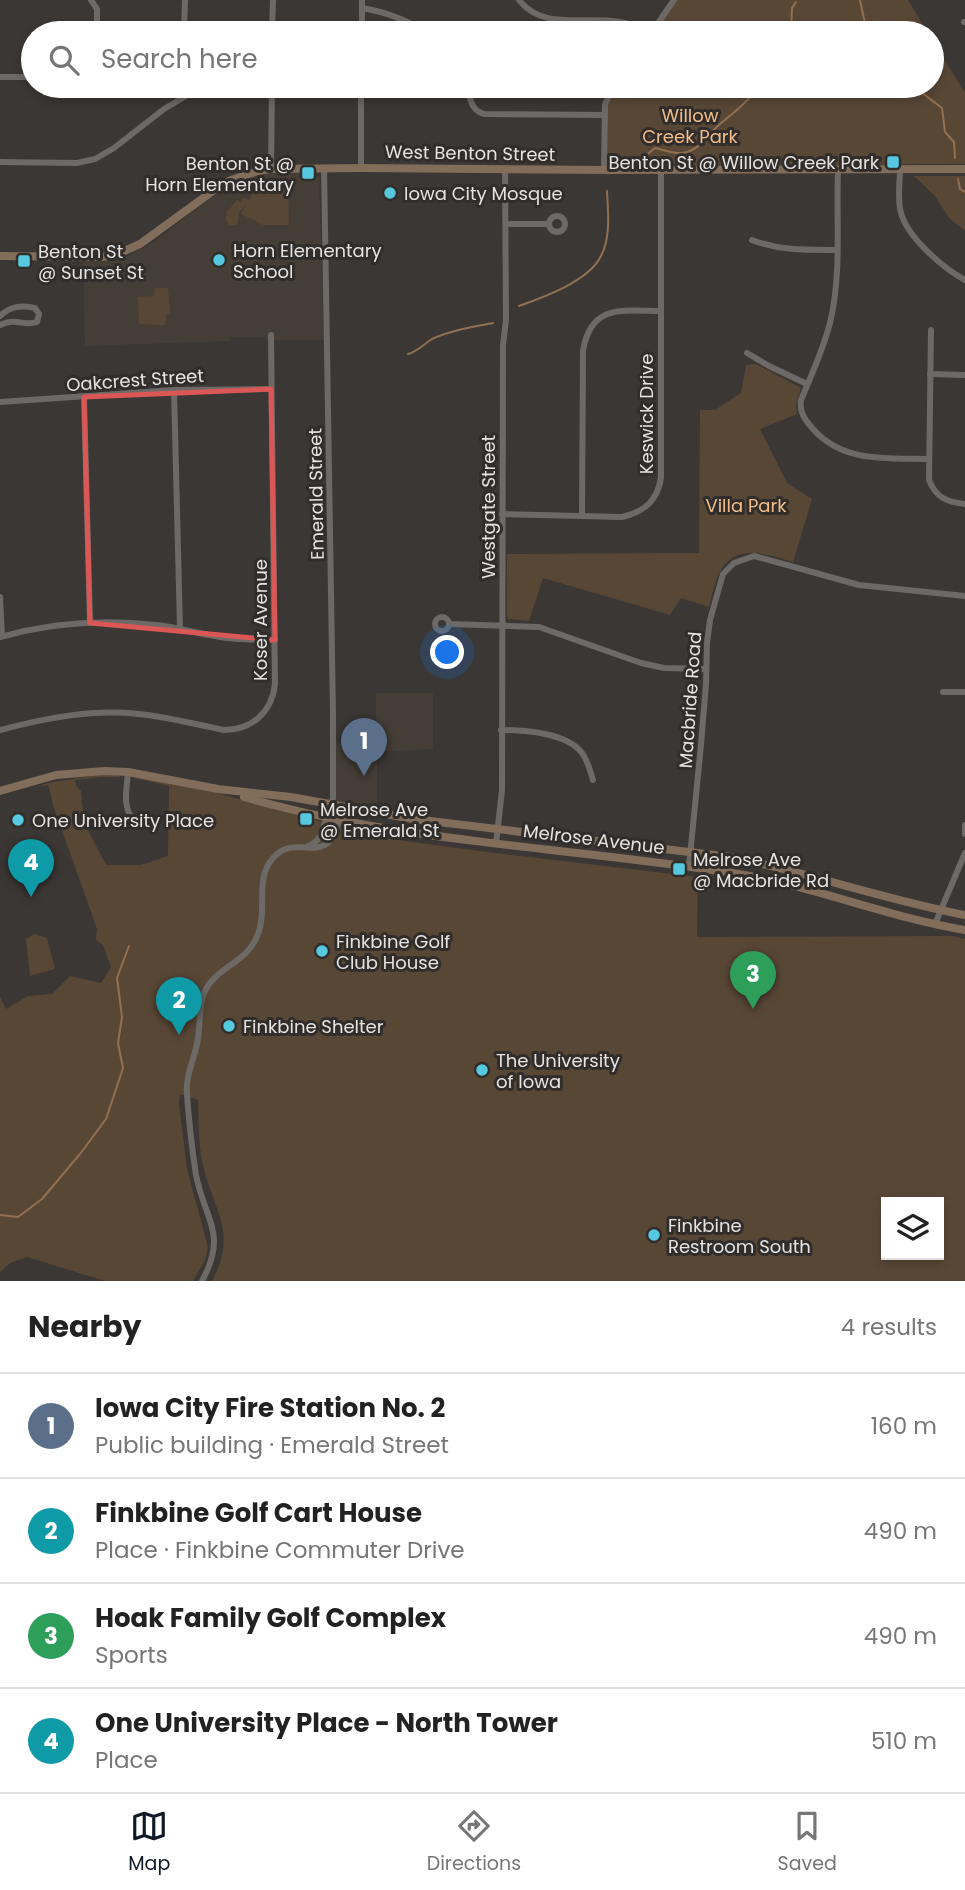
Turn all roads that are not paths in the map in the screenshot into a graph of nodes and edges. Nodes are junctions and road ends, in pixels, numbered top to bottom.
1 (91, 0) edge
2 (185, 0) edge
3 (273, 0) edge
4 (362, 0) edge
5 (519, 0) edge
6 (674, 0) edge
7 (362, 8) junction
8 (97, 21) edge
9 (184, 21) edge
10 (272, 21) edge
11 (362, 21) edge
12 (406, 21) edge
13 (621, 21) edge
14 (658, 21) edge
15 (0, 77) edge
16 (21, 77) edge
17 (180, 98) edge
18 (272, 98) edge
19 (361, 98) edge
20 (470, 98) edge
21 (607, 98) edge
22 (605, 116) junction
23 (0, 162) edge
24 (324, 168) junction
25 (360, 168) junction
26 (271, 169) junction
27 (505, 169) junction
28 (900, 169) junction
29 (965, 169) edge
30 (604, 170) junction
31 (661, 170) junction
32 (838, 170) junction
33 (506, 224) junction
34 (549, 224) dead end
35 (752, 240) dead end
36 (837, 250) junction
37 (0, 256) edge
38 (965, 280) edge
39 (661, 311) junction
40 (0, 316) edge
41 (0, 325) edge
42 (931, 330) dead end
43 (271, 335) dead end
44 (747, 353) dead end
45 (930, 374) junction
46 (965, 375) edge
47 (807, 384) junction
48 (271, 388) junction
49 (174, 390) junction
50 (84, 397) junction
51 (0, 402) edge
52 (928, 458) junction
53 (965, 504) edge
54 (502, 514) junction
55 (582, 516) junction
56 (965, 596) edge
57 (0, 597) edge
58 (90, 623) junction
59 (450, 624) dead end
60 (502, 624) junction
61 (180, 629) junction
62 (1, 636) edge
63 (275, 640) junction
64 (706, 669) junction
65 (943, 692) dead end
66 (965, 692) edge
67 (0, 730) edge
68 (501, 730) junction
69 (128, 772) junction
70 (593, 780) dead end
71 (218, 789) junction
72 (0, 791) edge
73 (332, 805) junction
74 (130, 815) dead end
75 (332, 819) junction
76 (965, 825) edge
77 (497, 829) junction
78 (965, 834) edge
79 (496, 844) junction
80 (306, 846) junction
81 (691, 852) junction
82 (965, 853) edge
83 (689, 866) junction
84 (940, 910) junction
85 (965, 915) edge
86 (935, 924) junction
87 (965, 930) edge
88 (202, 1281) edge

1 - 8 street
2 - 9 street
3 - 10 street
4 - 7 street
5 - 13 street
6 - 14 street
7 - 11 street
7 - 12 street
15 - 16 street
17 - 23 street
18 - 26 street
19 - 25 street
20 - 22 street
21 - 22 street
22 - 30 street
24 - 25 main road, West Benton Street
24 - 26 main road, West Benton Street
24 - 73 street, Emerald Street
25 - 27 main road, West Benton Street
26 - 37 main road, West Benton Street
27 - 30 main road, West Benton Street
27 - 33 street, Westgate Street
28 - 29 main road, West Benton Street
28 - 32 main road, West Benton Street
28 - 38 street
30 - 31 main road, West Benton Street
31 - 32 main road, West Benton Street
31 - 39 street, Keswick Drive
32 - 36 street
33 - 34 street
33 - 54 street, Westgate Street
35 - 36 street
36 - 47 street
39 - 55 street
39 - 55 street, Keswick Drive
40 - 41 street
42 - 45 street
43 - 48 street, Koser Avenue
44 - 47 street
45 - 46 street
45 - 52 street
47 - 52 street
48 - 49 street, Oakcrest Street
48 - 63 street, Koser Avenue
49 - 50 street, Oakcrest Street
49 - 61 street
50 - 51 street, Oakcrest Street
50 - 58 street
52 - 53 street
54 - 55 street, Keswick Drive
54 - 60 street, Westgate Street
56 - 64 street, Macbride Road
57 - 62 street
58 - 61 street
58 - 62 street
59 - 60 street
60 - 64 street
60 - 68 street, Westgate Street
61 - 63 street
63 - 67 street, Koser Avenue
64 - 81 street, Macbride Road
65 - 66 street
68 - 70 street
68 - 77 street, Westgate Street
69 - 71 main road, Melrose Avenue
69 - 72 main road, Melrose Avenue
69 - 74 street
71 - 73 main road, Melrose Avenue
71 - 75 main road, Melrose Avenue
73 - 75 street, Emerald Street
73 - 77 main road, Melrose Avenue
75 - 79 main road, Melrose Avenue
75 - 80 street
75 - 80 street
76 - 78 street
77 - 79 street, Westgate Street
77 - 81 main road, Melrose Avenue
79 - 83 main road, Melrose Avenue
80 - 88 street
81 - 83 street, Macbride Road
81 - 84 main road, Melrose Avenue
82 - 84 street
83 - 86 main road, Melrose Avenue
84 - 85 main road, Melrose Avenue
84 - 86 street
86 - 87 main road, Melrose Avenue

